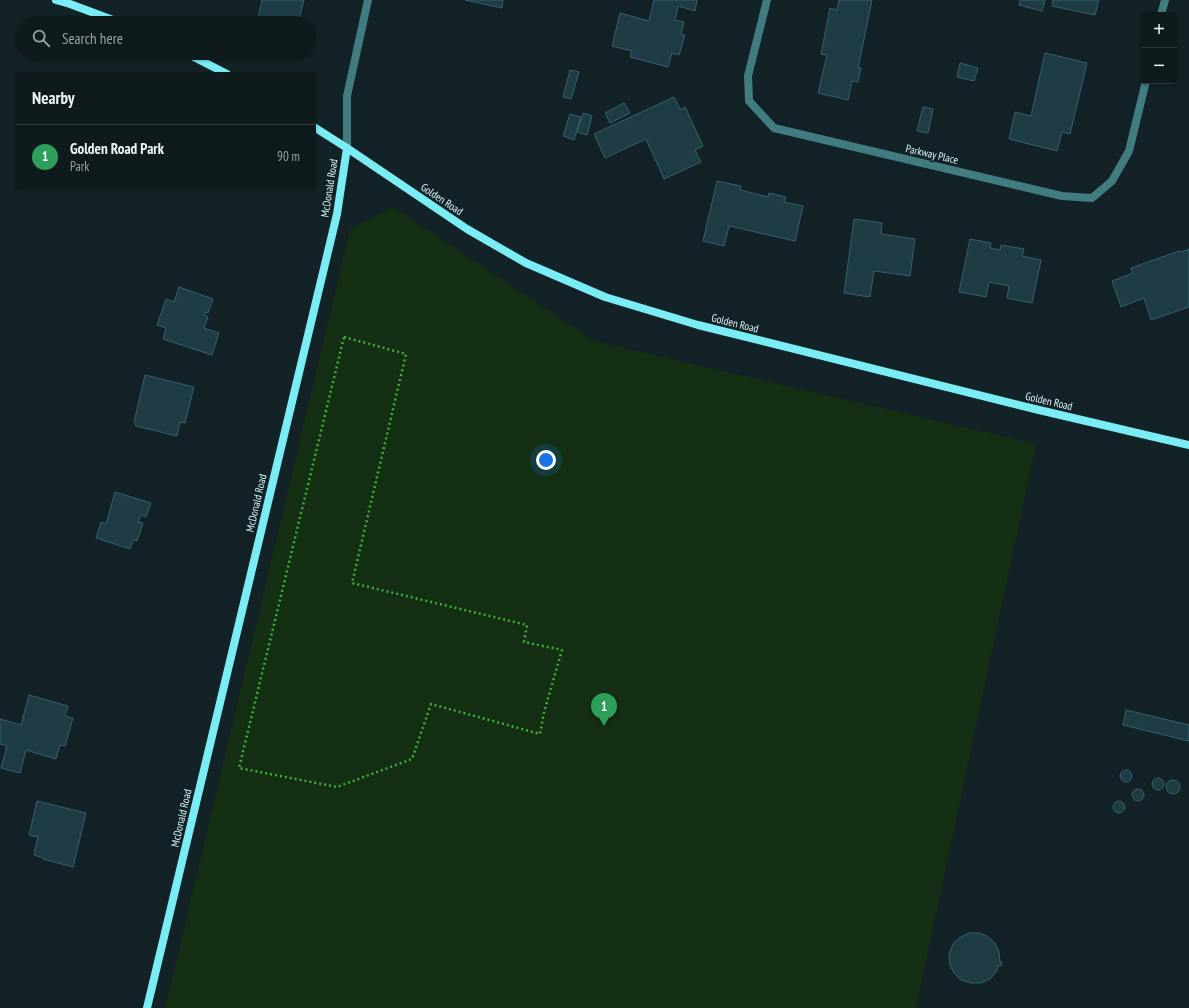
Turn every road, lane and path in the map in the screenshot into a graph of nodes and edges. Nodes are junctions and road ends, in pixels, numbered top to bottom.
1 (56, 0) edge
2 (368, 0) edge
3 (767, 0) edge
4 (1165, 0) edge
5 (70, 2) edge
6 (1163, 12) edge
7 (104, 16) edge
8 (200, 60) edge
9 (223, 72) edge
10 (1145, 84) edge
11 (316, 129) edge
12 (347, 148) junction
13 (1189, 445) edge
14 (544, 712) joint
15 (147, 1008) edge

1 - 5 street
2 - 12 street, McDonald Road
3 - 10 street, Parkway Place
4 - 6 street
5 - 7 street
8 - 9 street
11 - 12 street, Golden Road
12 - 13 street, Golden Road
12 - 15 street, McDonald Road
14 - 14 path

